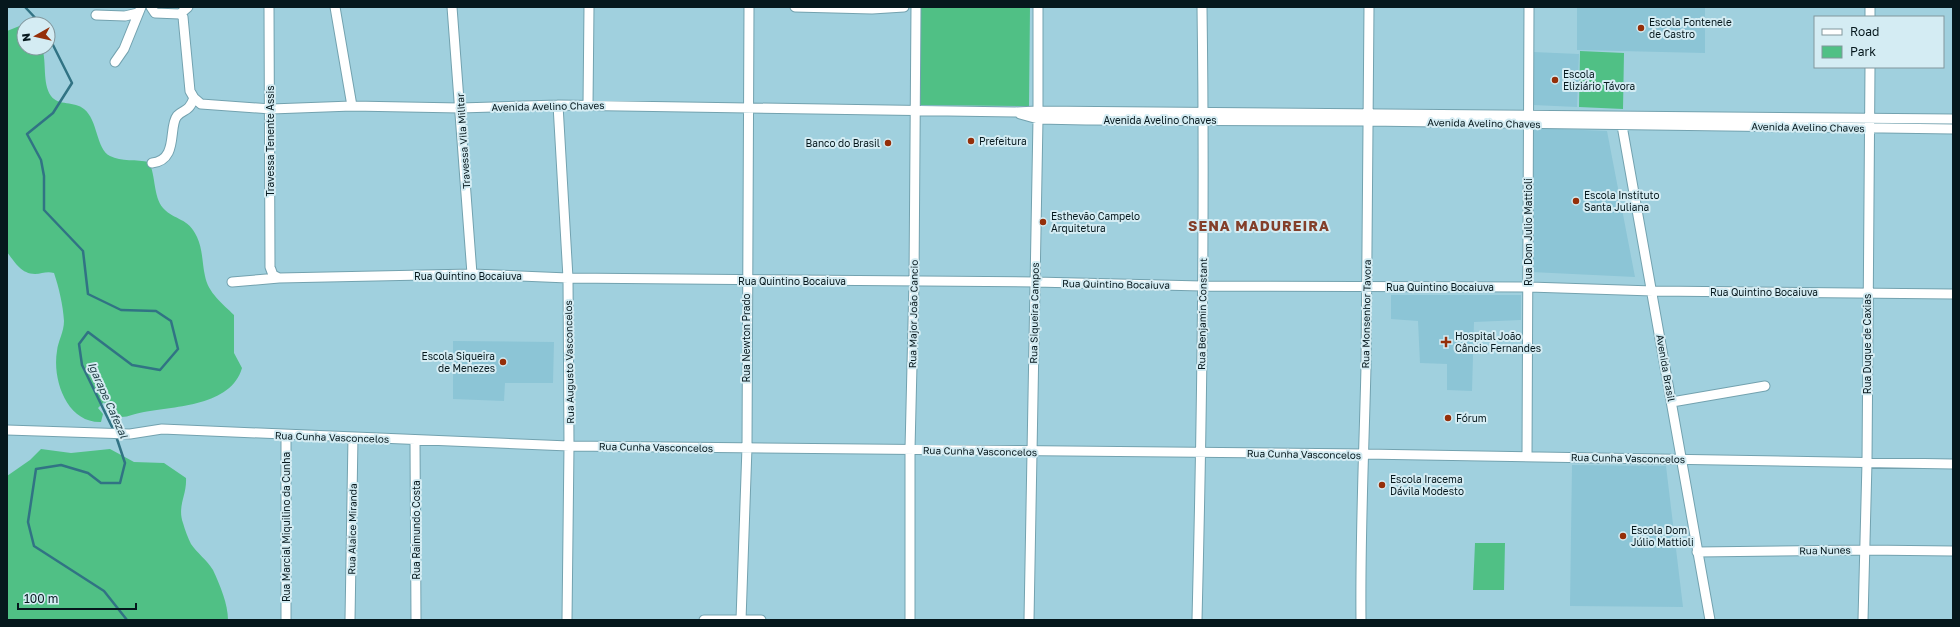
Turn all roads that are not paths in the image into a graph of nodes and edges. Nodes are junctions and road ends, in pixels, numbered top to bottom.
1 (188, 7) edge
2 (269, 7) edge
3 (335, 7) edge
4 (452, 7) edge
5 (589, 7) edge
6 (750, 7) edge
7 (795, 7) edge
8 (904, 7) edge
9 (916, 7) edge
10 (1038, 7) edge
11 (1202, 7) edge
12 (1369, 7) edge
13 (1529, 7) edge
14 (140, 10) edge
15 (153, 10) edge
16 (180, 14) junction
17 (96, 15) dead end
18 (115, 62) dead end
19 (1870, 68) edge
20 (194, 98) junction
21 (558, 104) junction
22 (588, 105) junction
23 (352, 106) junction
24 (460, 108) junction
25 (748, 108) junction
26 (271, 109) junction
27 (915, 111) junction
28 (1528, 114) junction
29 (1038, 115) junction
30 (1204, 116) junction
31 (1368, 117) junction
32 (1953, 119) edge
33 (1621, 121) junction
34 (1870, 123) junction
35 (1528, 124) junction
36 (1953, 129) edge
37 (152, 163) dead end
38 (472, 274) junction
39 (276, 277) junction
40 (568, 278) junction
41 (746, 281) junction
42 (914, 281) junction
43 (232, 282) dead end
44 (1035, 282) junction
45 (1202, 286) junction
46 (1367, 287) junction
47 (1529, 287) junction
48 (1653, 291) junction
49 (1867, 293) junction
50 (1953, 294) edge
51 (1765, 386) dead end
52 (1672, 402) junction
53 (7, 430) edge
54 (286, 435) junction
55 (353, 437) junction
56 (415, 440) junction
57 (569, 446) junction
58 (747, 447) junction
59 (910, 449) junction
60 (1031, 452) junction
61 (1201, 452) junction
62 (1364, 454) junction
63 (1527, 457) junction
64 (1681, 459) junction
65 (1867, 462) junction
66 (1953, 464) edge
67 (1865, 550) junction
68 (1953, 551) edge
69 (1697, 552) junction
70 (286, 620) edge
71 (350, 620) edge
72 (416, 620) edge
73 (567, 620) edge
74 (704, 620) edge
75 (741, 620) edge
76 (761, 620) edge
77 (910, 620) edge
78 (1029, 620) edge
79 (1196, 620) edge
80 (1361, 620) edge
81 (1710, 620) edge
82 (1863, 620) edge

1 - 16 street
2 - 26 street, Travessa Tenente Assis
3 - 23 street
4 - 24 street, Travessa Vila Militar
5 - 22 street
6 - 25 street, Rua Newton Prado
7 - 8 street
9 - 27 street, Rua Major João Cancio
10 - 29 street, Rua Siqueira Campos
11 - 30 street, Rua Benjamin Constant
12 - 31 street, Rua Monsenhor Tavora
13 - 28 street, Rua Dom Julio Mattioli
14 - 17 street
14 - 18 street
15 - 16 street
16 - 20 street
19 - 34 street, Rua Duque de Caxias
20 - 26 street, Avenida Avelino Chaves
20 - 37 street
21 - 22 street, Avenida Avelino Chaves
21 - 24 street, Avenida Avelino Chaves
21 - 40 street, Rua Augusto Vasconcelos
22 - 25 street, Avenida Avelino Chaves
23 - 24 street, Avenida Avelino Chaves
23 - 26 street, Avenida Avelino Chaves
24 - 38 street, Travessa Vila Militar
25 - 27 street, Avenida Avelino Chaves
25 - 41 street, Rua Newton Prado
26 - 39 street, Travessa Tenente Assis
27 - 29 street, Avenida Avelino Chaves
27 - 42 street, Rua Major João Cancio
28 - 31 street, Avenida Avelino Chaves
28 - 33 street, Avenida Avelino Chaves
28 - 35 street, Rua Dom Julio Mattioli
29 - 30 street, Avenida Avelino Chaves
29 - 44 street, Rua Siqueira Campos
30 - 31 street, Avenida Avelino Chaves
30 - 45 street, Rua Benjamin Constant
31 - 35 street, Avenida Avelino Chaves
31 - 46 street, Rua Monsenhor Tavora
32 - 34 street, Avenida Avelino Chaves
33 - 34 street, Avenida Avelino Chaves
33 - 35 street, Avenida Avelino Chaves
33 - 48 street, Avenida Brasil
34 - 36 street, Avenida Avelino Chaves
34 - 49 street, Rua Duque de Caxias
35 - 47 street, Rua Dom Julio Mattioli
38 - 39 street, Rua Quintino Bocaiuva
38 - 40 street, Rua Quintino Bocaiuva
39 - 43 street, Rua Quintino Bocaiuva
40 - 41 street, Rua Quintino Bocaiuva
40 - 57 street, Rua Augusto Vasconcelos
41 - 42 street, Rua Quintino Bocaiuva
41 - 58 street, Rua Newton Prado
42 - 44 street, Rua Quintino Bocaiuva
42 - 59 street, Rua Major João Cancio
44 - 45 street, Rua Quintino Bocaiuva
44 - 60 street, Rua Siqueira Campos
45 - 46 street, Rua Quintino Bocaiuva
45 - 61 street, Rua Benjamin Constant
46 - 47 street, Rua Quintino Bocaiuva
46 - 62 street, Rua Monsenhor Tavora
47 - 48 street, Rua Quintino Bocaiuva
47 - 63 street, Rua Dom Julio Mattioli
48 - 49 street, Rua Quintino Bocaiuva
48 - 52 street, Avenida Brasil
49 - 50 street, Rua Quintino Bocaiuva
49 - 65 street, Rua Duque de Caxias
51 - 52 street
52 - 64 street, Avenida Brasil
53 - 54 street, Rua Cunha Vasconcelos
54 - 55 street, Rua Cunha Vasconcelos
54 - 70 street, Rua Marcial Miquilino da Cunha
55 - 56 street, Rua Cunha Vasconcelos
55 - 71 street, Rua Alaice Miranda
56 - 57 street, Rua Cunha Vasconcelos
56 - 72 street, Rua Raimundo Costa
57 - 58 street, Rua Cunha Vasconcelos
57 - 73 street, Rua Augusto Vasconcelos
58 - 59 street, Rua Cunha Vasconcelos
58 - 75 street, Rua Newton Prado
59 - 60 street, Rua Cunha Vasconcelos
59 - 77 street, Rua Major João Cancio
60 - 61 street, Rua Cunha Vasconcelos
60 - 78 street, Rua Siqueira Campos
61 - 62 street, Rua Cunha Vasconcelos
61 - 79 street, Rua Benjamin Constant
62 - 63 street, Rua Cunha Vasconcelos
62 - 80 street, Rua Monsenhor Tavora
63 - 64 street, Rua Cunha Vasconcelos
64 - 65 street, Rua Cunha Vasconcelos
64 - 69 street, Avenida Brasil
65 - 66 street, Rua Cunha Vasconcelos
65 - 67 street, Rua Duque de Caxias
67 - 68 street, Rua Nunes
67 - 69 street, Rua Nunes
67 - 82 street, Rua Duque de Caxias
69 - 81 street, Avenida Brasil
74 - 75 street
75 - 76 street

